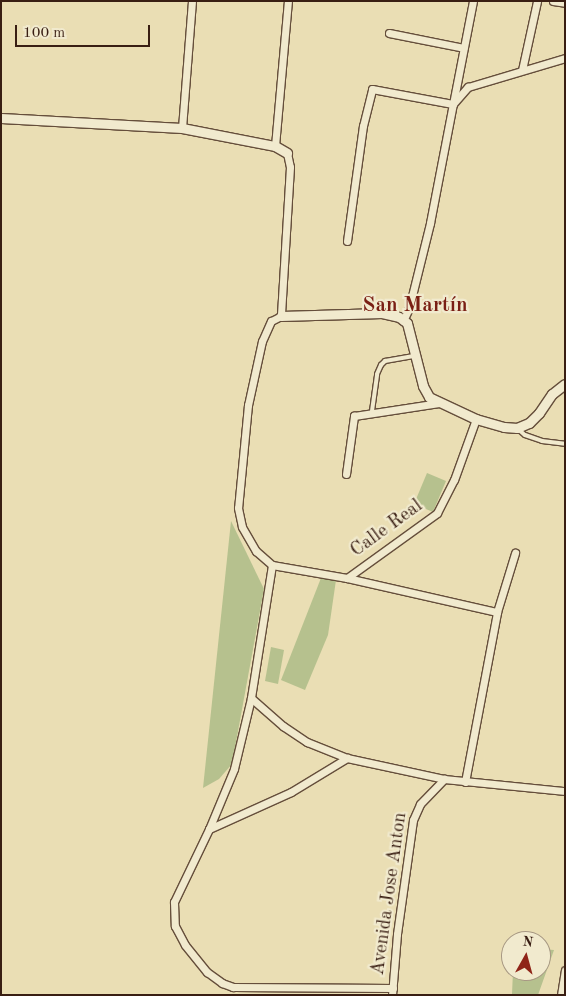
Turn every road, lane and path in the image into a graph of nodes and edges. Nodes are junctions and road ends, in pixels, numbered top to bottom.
1 (192, 1) edge
2 (288, 1) edge
3 (473, 1) edge
4 (537, 1) edge
5 (553, 1) edge
6 (565, 3) edge
7 (389, 33) dead end
8 (464, 48) junction
9 (565, 58) edge
10 (522, 70) junction
11 (453, 104) junction
12 (1, 118) edge
13 (182, 128) junction
14 (275, 146) junction
15 (287, 153) joint
16 (346, 241) dead end
17 (281, 316) junction
18 (404, 320) junction
19 (416, 356) junction
20 (565, 384) edge
21 (439, 403) junction
22 (372, 411) junction
23 (476, 419) junction
24 (517, 428) junction
25 (565, 444) edge
26 (346, 474) dead end
27 (515, 553) dead end
28 (272, 565) junction
29 (347, 578) junction
30 (497, 612) junction
31 (251, 698) junction
32 (347, 758) junction
33 (444, 779) junction
34 (465, 782) junction
35 (565, 791) edge
36 (209, 829) junction
37 (565, 970) edge
38 (392, 991) edge
39 (265, 992) edge
40 (560, 995) edge

1 - 13 street
2 - 14 street
3 - 8 street
4 - 10 street
5 - 6 street
7 - 8 street
8 - 11 street
9 - 10 street
10 - 11 street
11 - 16 street
11 - 18 street
12 - 13 street
13 - 14 street
14 - 15 street
15 - 17 street
17 - 18 street
17 - 28 street
18 - 19 street
19 - 21 street
19 - 22 lane
20 - 24 street
21 - 22 street
21 - 23 street
22 - 26 street
23 - 24 street
23 - 29 street, Calle Real
24 - 25 lane
27 - 30 street
28 - 29 street
28 - 31 street
29 - 30 street
30 - 34 street
31 - 32 street
31 - 36 street
32 - 33 street
32 - 36 street
33 - 34 street
33 - 38 street, Avenida Jose Anton
34 - 35 street
36 - 39 street
37 - 40 street
38 - 39 street

